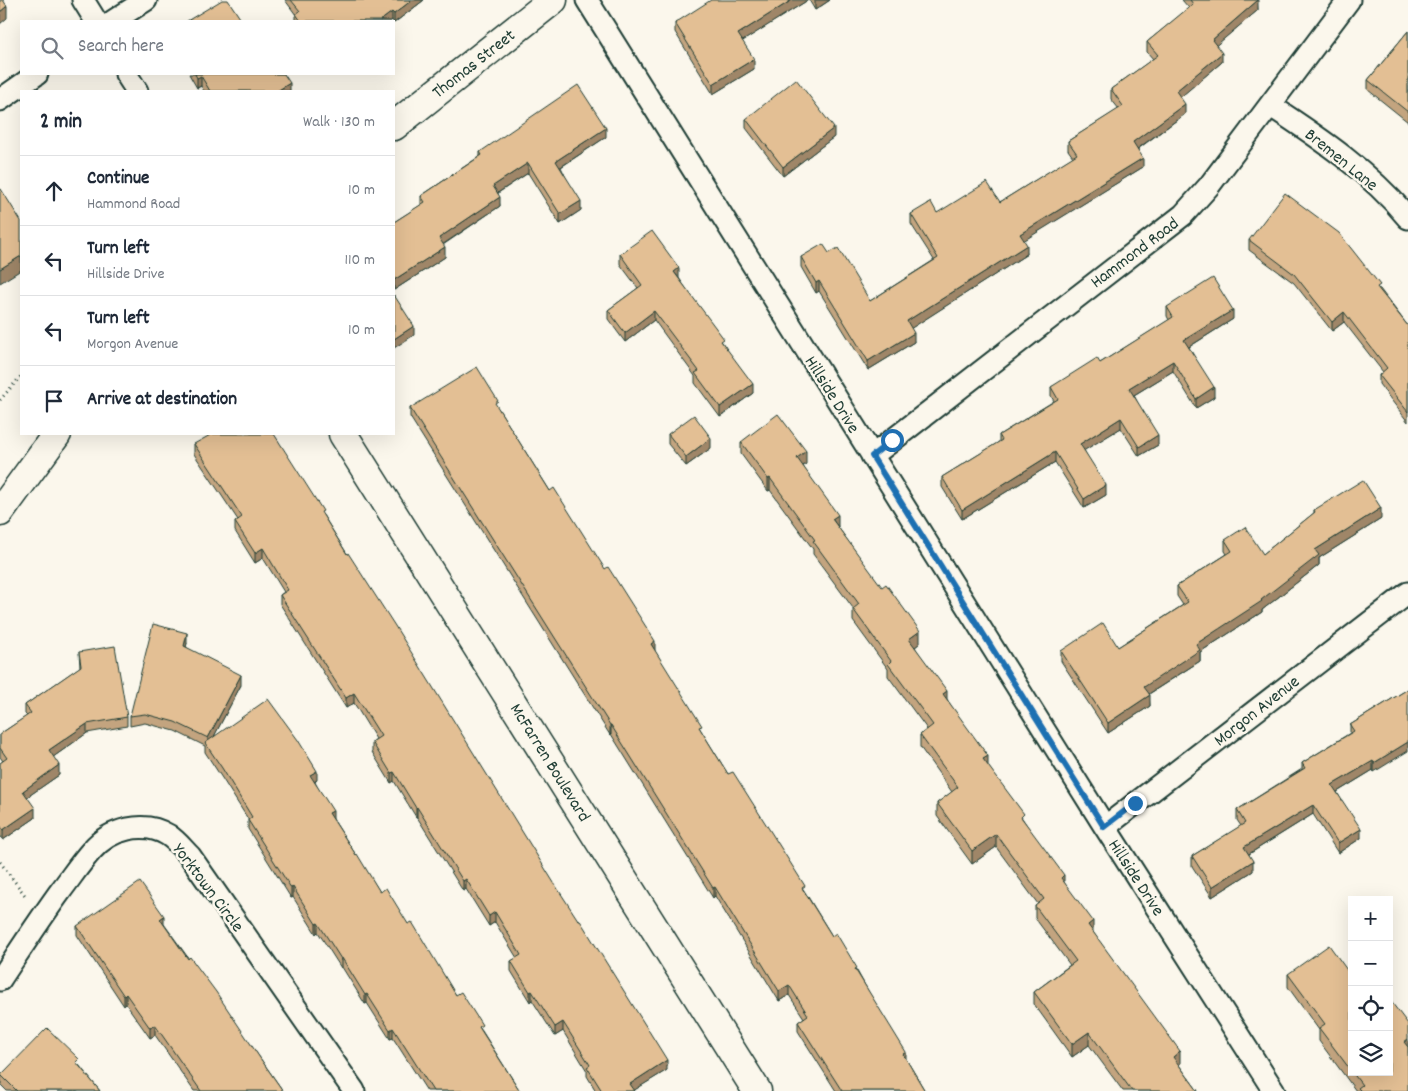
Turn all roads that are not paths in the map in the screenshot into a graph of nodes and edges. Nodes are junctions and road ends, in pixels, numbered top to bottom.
1 (83, 0) edge
2 (146, 0) edge
3 (553, 0) edge
4 (587, 0) edge
5 (1349, 0) edge
6 (95, 20) edge
7 (115, 20) edge
8 (36, 75) edge
9 (127, 75) edge
10 (135, 90) edge
11 (0, 100) edge
12 (1271, 106) junction
13 (395, 125) edge
14 (1408, 218) edge
15 (56, 435) edge
16 (344, 435) edge
17 (872, 456) junction
18 (0, 512) edge
19 (1408, 593) edge
20 (1104, 827) junction
21 (0, 980) edge
22 (354, 1091) edge
23 (757, 1091) edge
24 (1274, 1091) edge

1 - 6 street
2 - 7 street
3 - 13 street, Thomas Street
4 - 17 street, Hillside Drive
5 - 12 street, Hammond Road
8 - 11 street
9 - 10 street
12 - 14 street, Bremen Lane
12 - 17 street, Hammond Road
15 - 18 street
16 - 23 street, McFarren Boulevard
17 - 20 street, Hillside Drive
19 - 20 street, Morgon Avenue
20 - 24 street, Hillside Drive
21 - 22 street, Yorktown Circle

